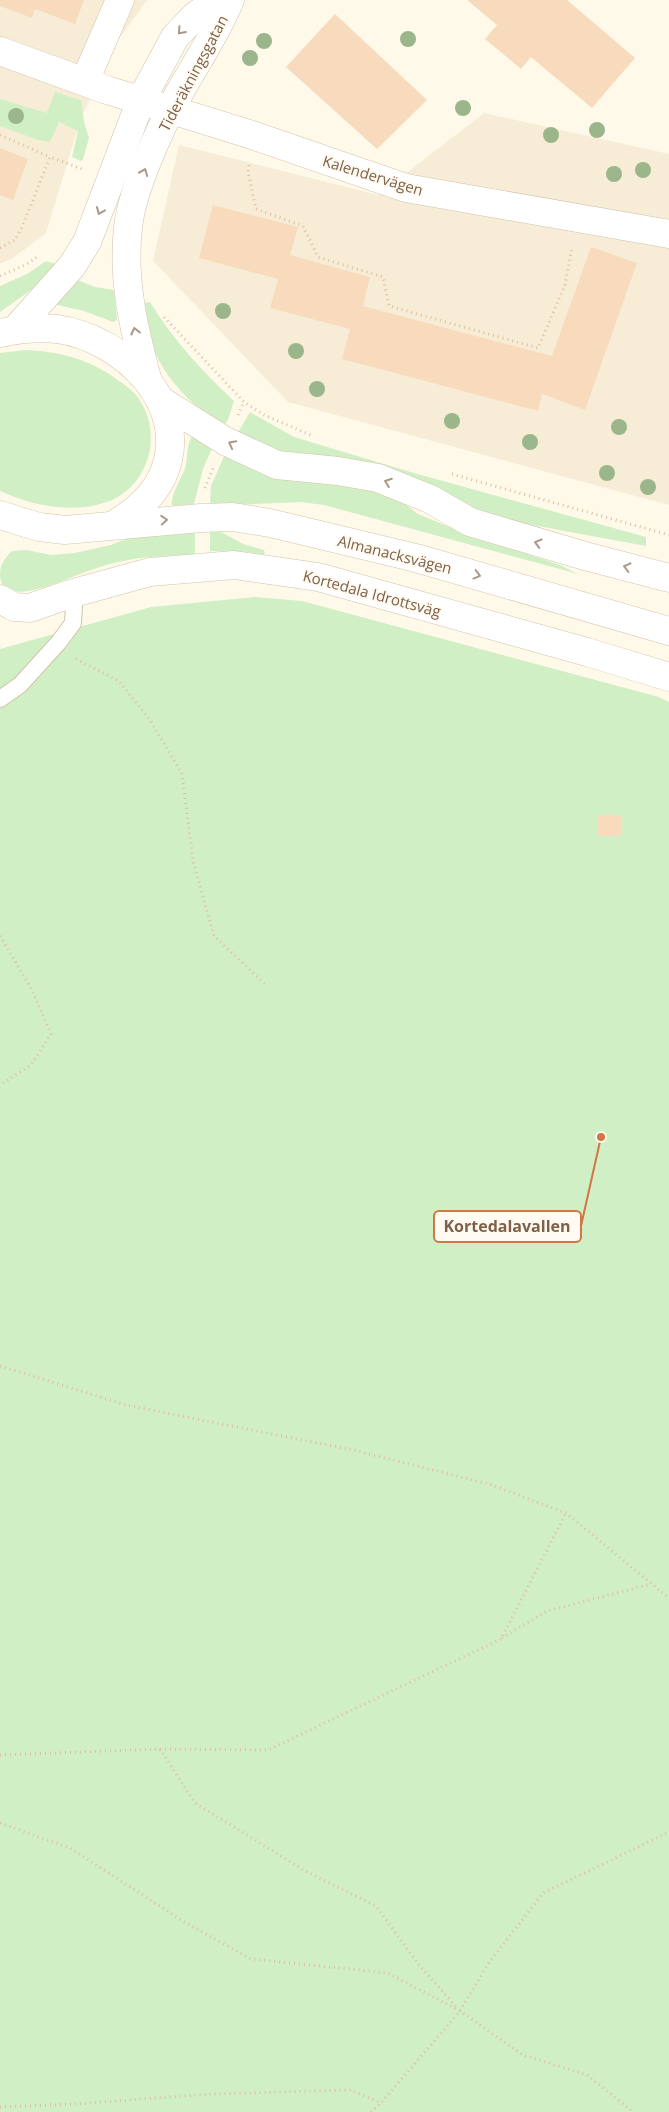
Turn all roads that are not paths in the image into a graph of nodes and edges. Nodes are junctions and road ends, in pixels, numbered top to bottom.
1 (120, 0) edge
2 (218, 0) edge
3 (230, 0) edge
4 (0, 51) edge
5 (85, 81) junction
6 (141, 100) junction
7 (170, 110) junction
8 (669, 234) edge
9 (7, 332) edge
10 (154, 389) junction
11 (0, 516) edge
12 (116, 524) junction
13 (669, 578) edge
14 (70, 594) junction
15 (0, 599) edge
16 (669, 631) edge
17 (669, 677) edge
18 (0, 699) edge

1 - 5 street
2 -> 6 street, Tideräkningsgatan
3 - 7 street, Tideräkningsgatan
4 - 5 street, Kalendervägen
5 - 6 street, Kalendervägen
6 - 7 street, Kalendervägen
6 -> 9 street, Tideräkningsgatan
7 - 8 street, Kalendervägen
10 -> 7 street, Tideräkningsgatan
9 - 10 street
10 - 12 street
13 -> 10 street
11 - 12 street, Almanacksvägen
12 -> 16 street, Almanacksvägen
14 - 15 street, Kortedala Idrottsväg
14 - 17 street, Kortedala Idrottsväg
14 - 18 lane

